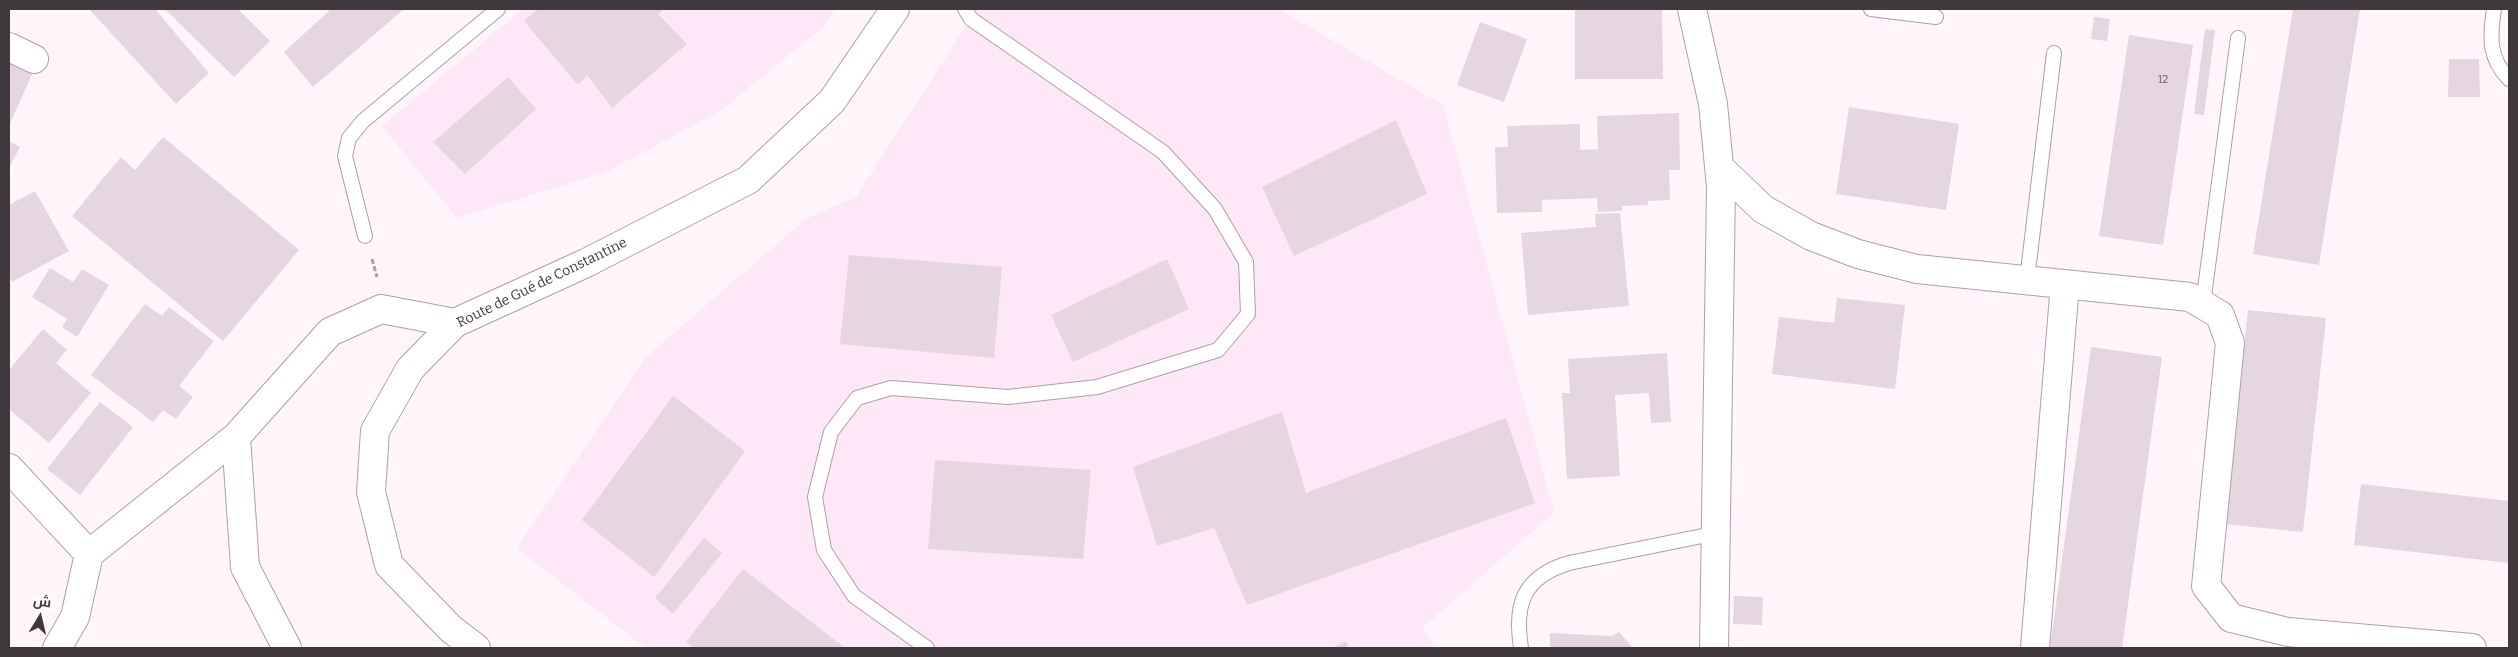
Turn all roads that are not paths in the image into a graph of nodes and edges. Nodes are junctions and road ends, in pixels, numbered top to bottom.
1 (498, 9) edge
2 (895, 9) edge
3 (964, 9) edge
4 (1692, 9) edge
5 (1871, 9) edge
6 (2494, 9) edge
7 (1936, 17) dead end
8 (2238, 38) dead end
9 (9, 47) edge
10 (2054, 53) dead end
11 (34, 59) dead end
12 (2509, 79) edge
13 (1718, 167) junction
14 (365, 236) road end
15 (2027, 280) junction
16 (2065, 284) junction
17 (2203, 304) junction
18 (455, 323) junction
19 (236, 437) junction
20 (9, 468) edge
21 (1717, 533) junction
22 (89, 554) junction
23 (57, 648) edge
24 (287, 648) edge
25 (476, 648) edge
26 (927, 648) edge
27 (1521, 648) edge
28 (1714, 648) edge
29 (2035, 648) edge
30 (2472, 648) edge

1 - 14 lane
2 - 18 street, Route de Gué de Constantine
3 - 26 lane
4 - 13 street
5 - 7 lane
6 - 12 lane
8 - 17 lane
9 - 11 street
10 - 15 lane
13 - 15 street
13 - 21 street
15 - 16 street
16 - 17 street
16 - 29 street
17 - 30 street
18 - 19 street
18 - 25 street, Route de Gué de Constantine
19 - 22 street
19 - 24 street
20 - 22 street
21 - 27 lane
21 - 28 street
22 - 23 street

